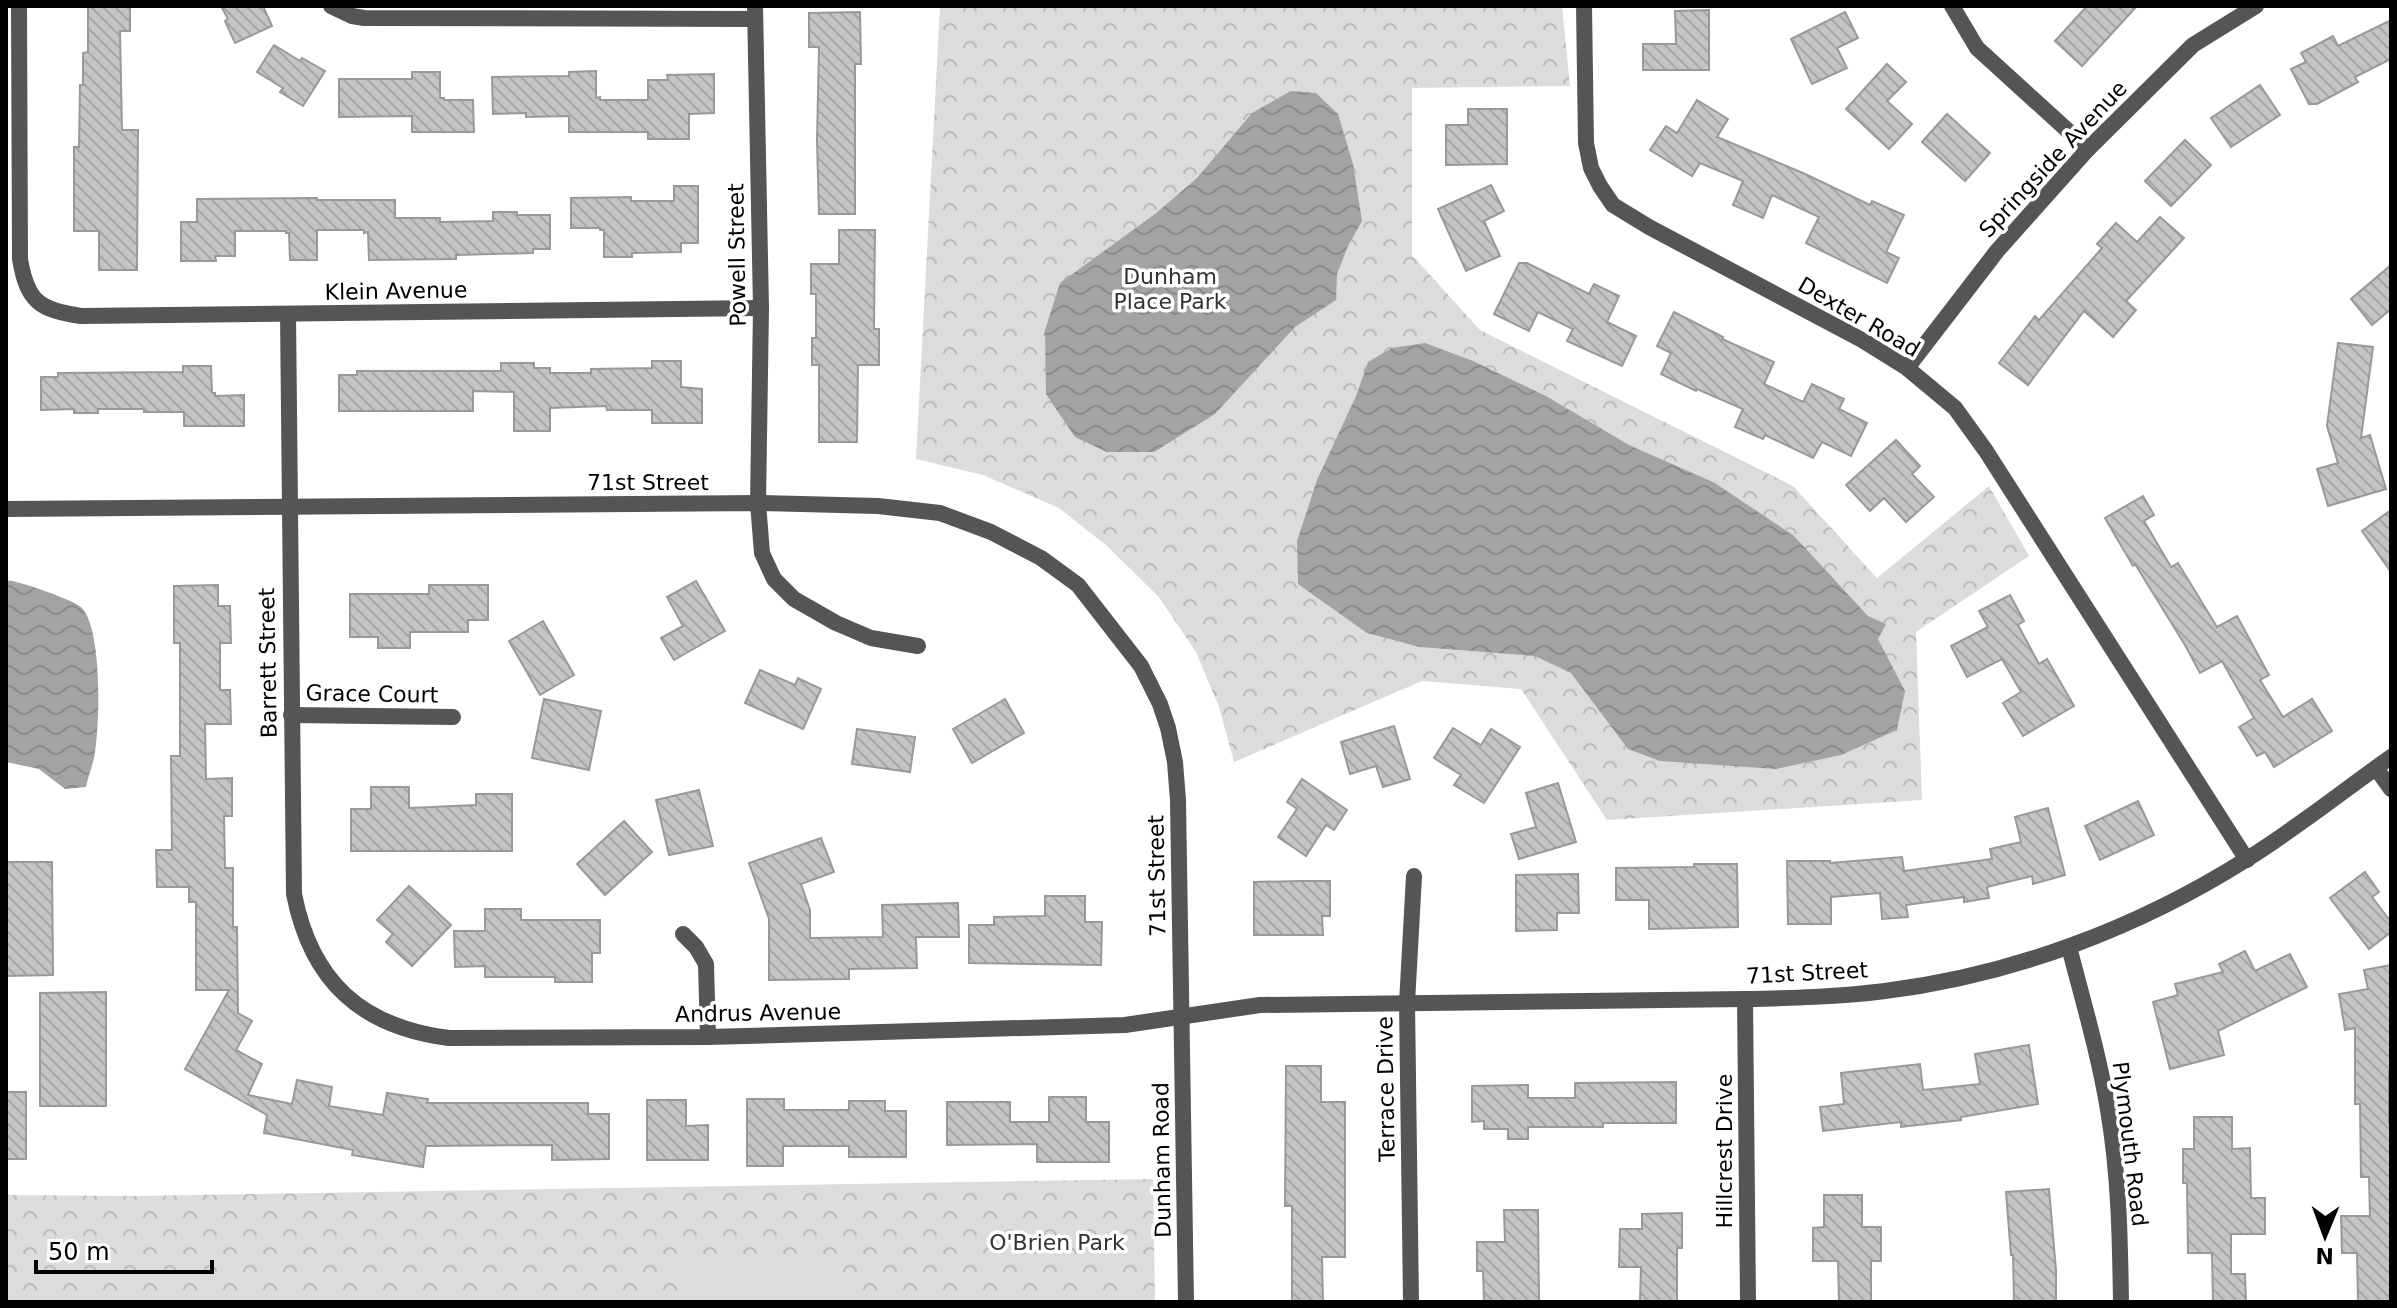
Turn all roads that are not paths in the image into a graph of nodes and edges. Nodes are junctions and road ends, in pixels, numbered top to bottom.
1 (19, 6) edge
2 (331, 6) edge
3 (1584, 6) edge
4 (1952, 6) edge
5 (2256, 6) edge
6 (755, 12) edge
7 (2088, 149) junction
8 (761, 308) junction
9 (288, 314) junction
10 (1907, 368) junction
11 (758, 503) junction
12 (289, 506) junction
13 (6, 509) edge
14 (918, 646) dead end
15 (291, 715) junction
16 (453, 717) dead end
17 (2391, 757) edge
18 (2376, 768) junction
19 (2391, 789) edge
20 (2247, 860) junction
21 (1414, 876) dead end
22 (683, 934) dead end
23 (2069, 947) junction
24 (346, 996) joint
25 (1745, 999) junction
26 (1407, 1003) junction
27 (1181, 1016) junction
28 (708, 1037) junction
29 (1186, 1302) edge
30 (1411, 1302) edge
31 (1748, 1302) edge
32 (2121, 1302) edge

1 - 9 street, Klein Avenue
2 - 6 street
3 - 10 street, Dexter Road
4 - 7 street
5 - 7 street, Springside Avenue
6 - 8 street, Powell Street
7 - 10 street, Springside Avenue
8 - 9 street, Klein Avenue
8 - 11 street, Powell Street
9 - 12 street, Barrett Street
10 - 20 street, Dexter Road
11 - 12 street, 71st Street
11 - 14 street, Powell Street
11 - 27 street, 71st Street
12 - 13 street, 71st Street
12 - 15 street, Barrett Street
15 - 16 street, Grace Court
15 - 24 street, Barrett Street
17 - 18 street, 71st Street
18 - 19 street
18 - 20 street, 71st Street
20 - 23 street, 71st Street
21 - 26 street, Terrace Drive
22 - 28 street
23 - 25 street, 71st Street
23 - 32 street, Plymouth Road
24 - 28 street, Andrus Avenue
25 - 26 street, 71st Street
25 - 31 street, Hillcrest Drive
26 - 27 street, 71st Street
26 - 30 street, Terrace Drive
27 - 28 street, Andrus Avenue
27 - 29 street, Dunham Road

